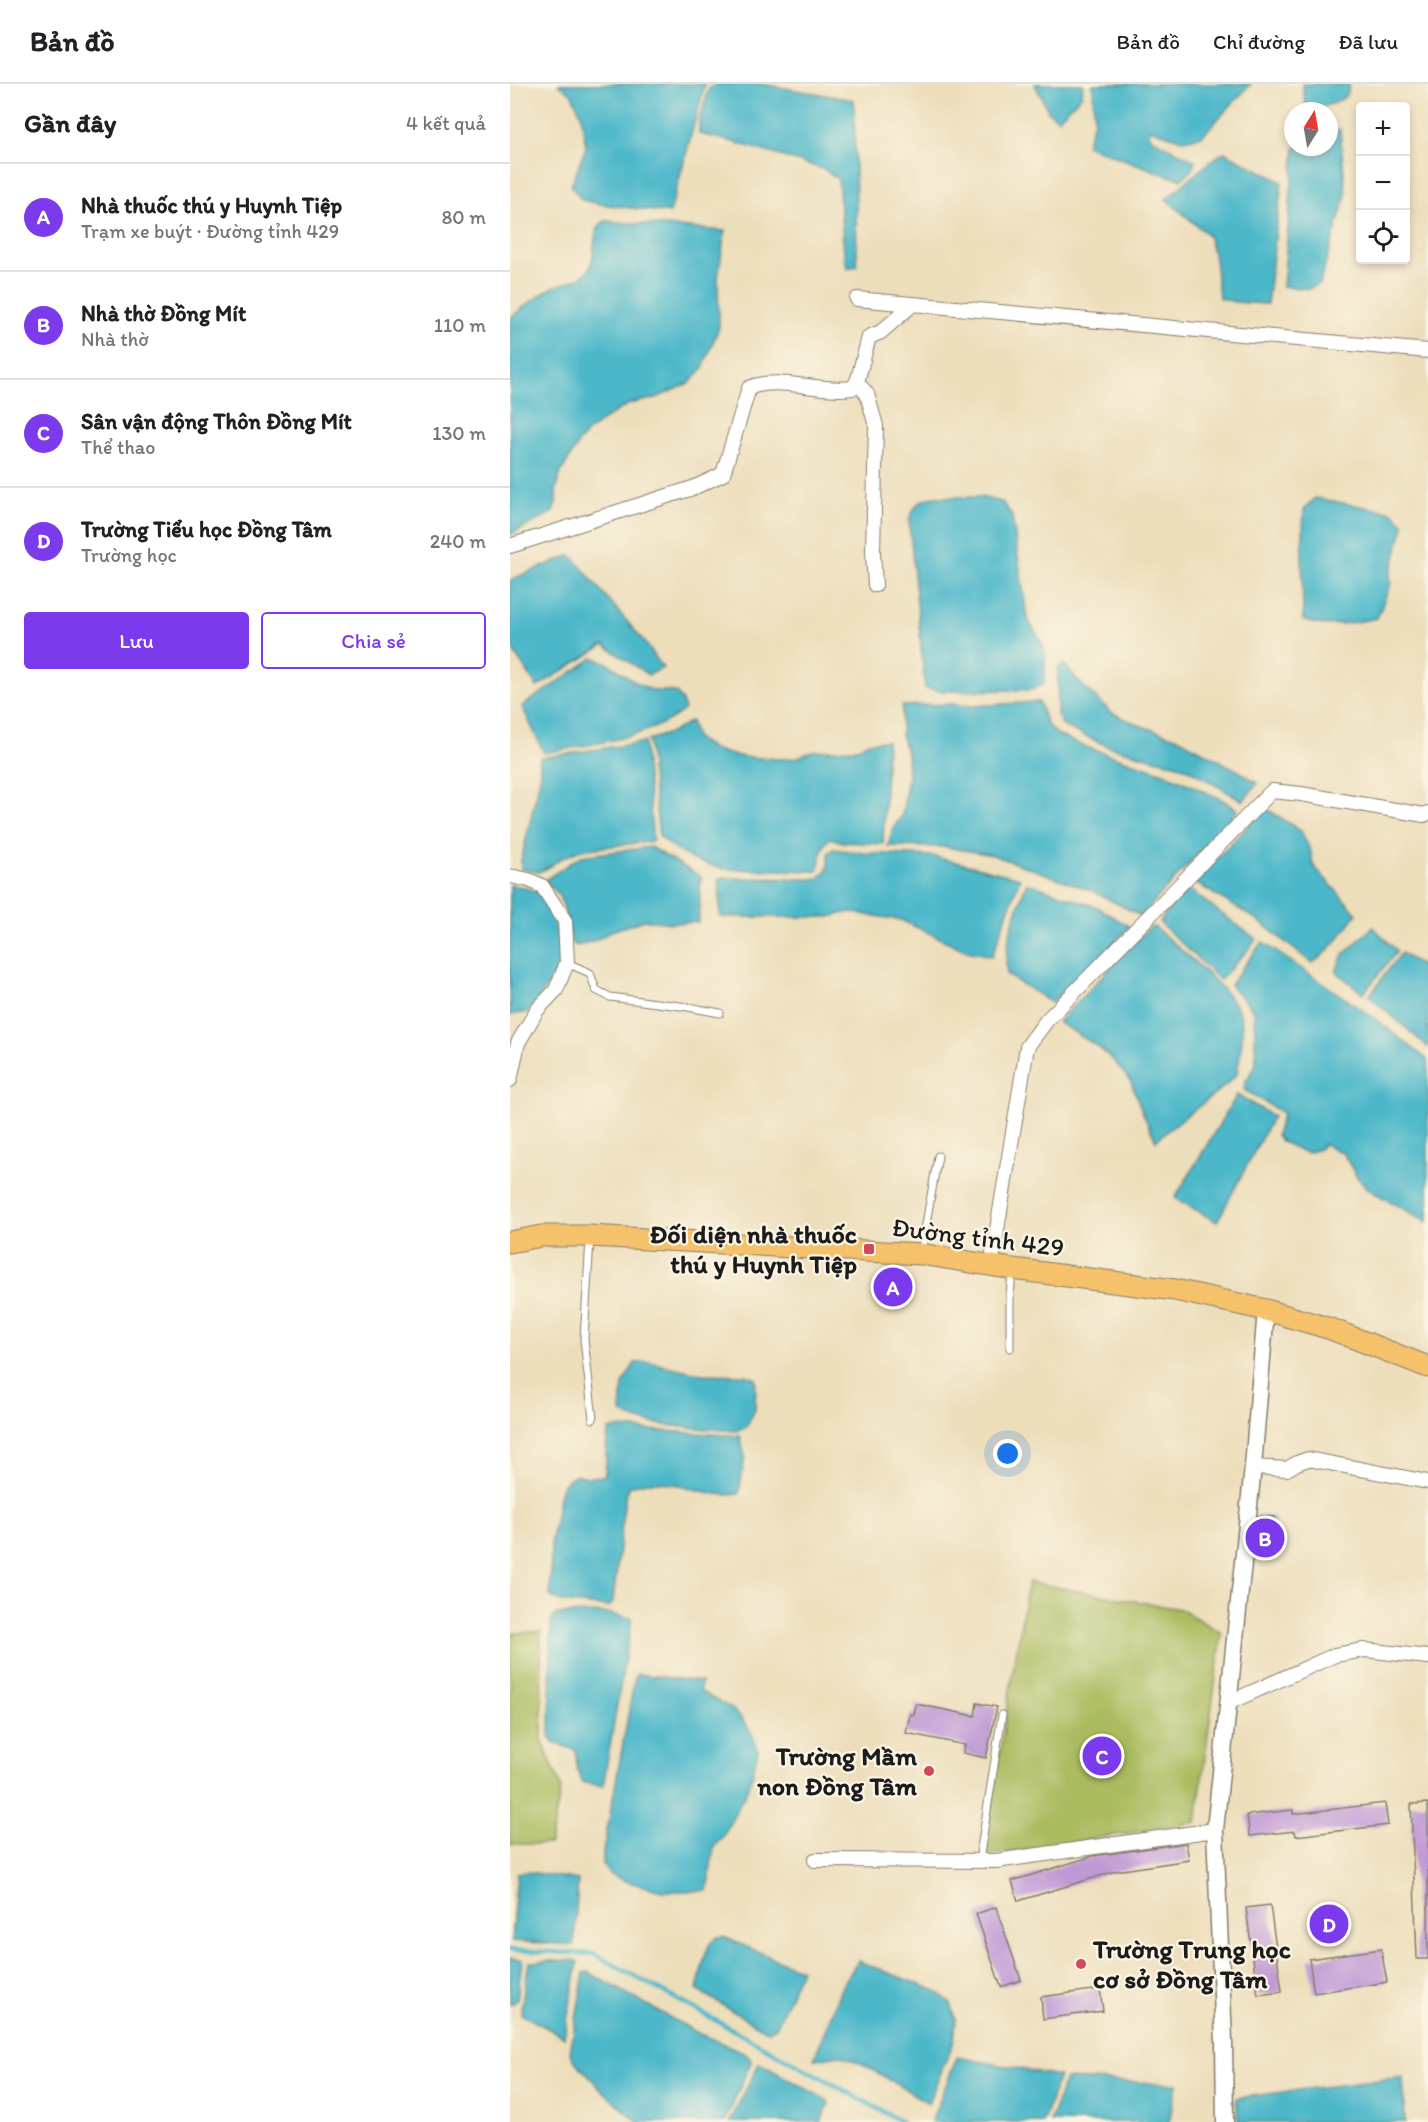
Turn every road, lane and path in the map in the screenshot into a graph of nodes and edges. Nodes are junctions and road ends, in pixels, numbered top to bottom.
1 (857, 299) dead end
2 (913, 304) junction
3 (1428, 351) edge
4 (856, 382) junction
5 (510, 546) edge
6 (875, 585) dead end
7 (1428, 813) edge
8 (510, 876) edge
9 (567, 963) junction
10 (720, 1013) dead end
11 (510, 1080) edge
12 (938, 1156) dead end
13 (590, 1236) junction
14 (510, 1242) edge
15 (921, 1254) junction
16 (991, 1266) junction
17 (1013, 1269) junction
18 (1266, 1310) junction
19 (1010, 1348) dead end
20 (1428, 1367) edge
21 (593, 1419) dead end
22 (1253, 1467) junction
23 (1428, 1482) edge
24 (1428, 1657) edge
25 (1228, 1703) junction
26 (1002, 1715) dead end
27 (1215, 1830) junction
28 (815, 1860) dead end
29 (978, 1861) junction
30 (1225, 2122) edge

1 - 2 street
2 - 3 street
2 - 4 street
4 - 5 street
4 - 6 street
7 - 16 street
8 - 9 street
9 - 10 lane
9 - 11 street
12 - 15 lane
13 - 14 main road, Đường tỉnh 429
13 - 15 main road, Đường tỉnh 429
13 - 21 lane
15 - 16 main road, Đường tỉnh 429
16 - 17 main road, Đường tỉnh 429
17 - 18 main road, Đường tỉnh 429
17 - 19 lane
18 - 20 main road, Đường tỉnh 429
18 - 22 street
22 - 23 street
22 - 25 street
24 - 25 street
25 - 27 street
26 - 29 lane
27 - 29 street
27 - 30 street
28 - 29 street

